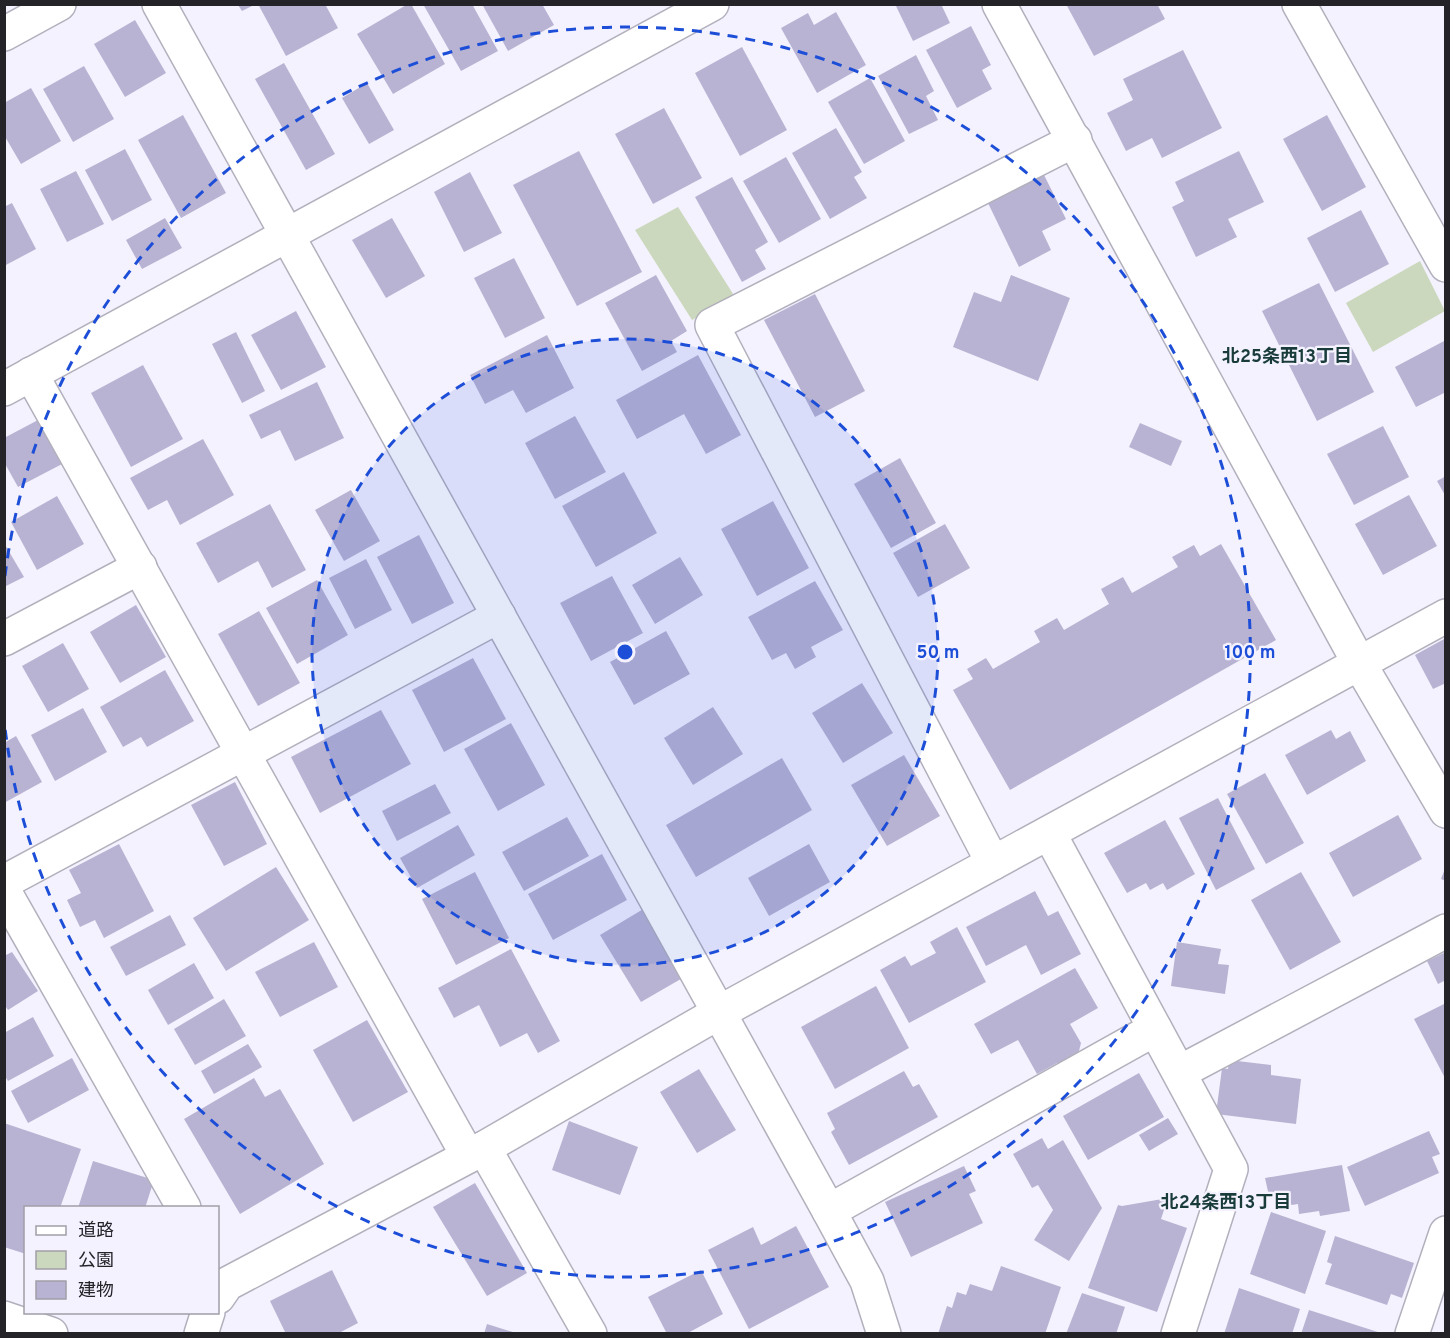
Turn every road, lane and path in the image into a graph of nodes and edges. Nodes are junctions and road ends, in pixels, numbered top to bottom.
1 (59, 4) edge
2 (159, 4) edge
3 (712, 4) edge
4 (999, 4) edge
5 (1299, 4) edge
6 (4, 34) edge
7 (1075, 140) junction
8 (287, 235) junction
9 (1446, 266) edge
10 (18, 382) edge
11 (140, 567) junction
12 (499, 616) junction
13 (1446, 616) edge
14 (4, 639) edge
15 (1359, 663) junction
16 (244, 753) junction
17 (1446, 811) edge
18 (1048, 833) junction
19 (993, 863) junction
20 (4, 882) edge
21 (4, 891) edge
22 (1446, 930) edge
23 (717, 1013) junction
24 (1155, 1029) junction
25 (1180, 1072) junction
26 (476, 1152) junction
27 (183, 1206) edge
28 (829, 1211) junction
29 (1446, 1233) edge
30 (221, 1282) edge
31 (207, 1314) edge
32 (4, 1318) edge
33 (51, 1334) edge
34 (201, 1334) edge
35 (590, 1334) edge
36 (884, 1334) edge
37 (1178, 1334) edge
38 (1412, 1334) edge

1 - 6 street
2 - 8 street
3 - 8 street
4 - 7 street
5 - 9 street
7 - 15 street
7 - 19 street
8 - 10 street
8 - 12 street
10 - 11 street
11 - 14 street
11 - 16 street
12 - 16 street
12 - 23 street
13 - 15 street
15 - 17 street
15 - 18 street
16 - 20 street
16 - 26 street
18 - 19 street
18 - 24 street
19 - 23 street
21 - 27 street
22 - 25 street
23 - 26 street
23 - 28 street
24 - 25 street
24 - 28 street
25 - 37 street
26 - 30 street
26 - 35 street
28 - 36 street
29 - 38 street
31 - 34 street
32 - 33 street

